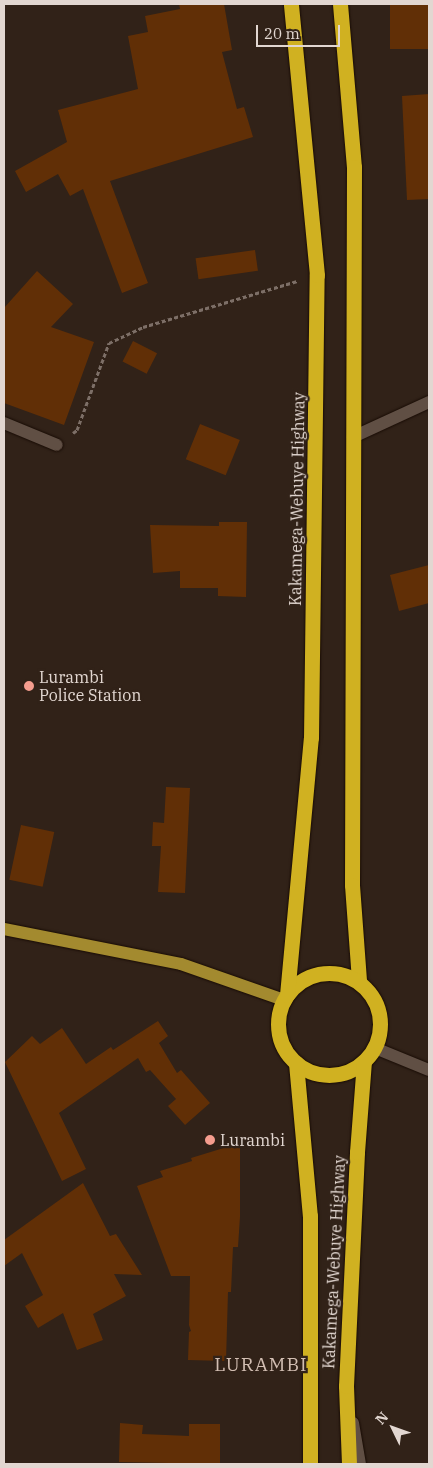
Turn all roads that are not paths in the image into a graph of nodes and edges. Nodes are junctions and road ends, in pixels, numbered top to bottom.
1 (291, 4) edge
2 (340, 4) edge
3 (429, 402) edge
4 (4, 423) edge
5 (353, 436) junction
6 (58, 444) road end
7 (4, 929) edge
8 (359, 981) junction
9 (285, 997) junction
10 (375, 1048) junction
11 (364, 1061) junction
12 (296, 1063) junction
13 (429, 1070) edge
14 (346, 1386) junction
15 (310, 1464) edge
16 (349, 1464) edge
17 (360, 1464) edge

1 - 9 highway, Kakamega-Webuye Highway
2 - 5 highway
3 - 5 street
4 - 6 street
5 - 8 highway
7 - 9 main road
8 - 9 highway
8 - 10 highway
9 - 12 highway
10 - 11 highway
10 - 13 street
11 - 12 highway
11 - 14 highway, Kakamega-Webuye Highway
12 - 15 highway
14 - 16 highway, Kakamega-Webuye Highway
14 - 17 street

